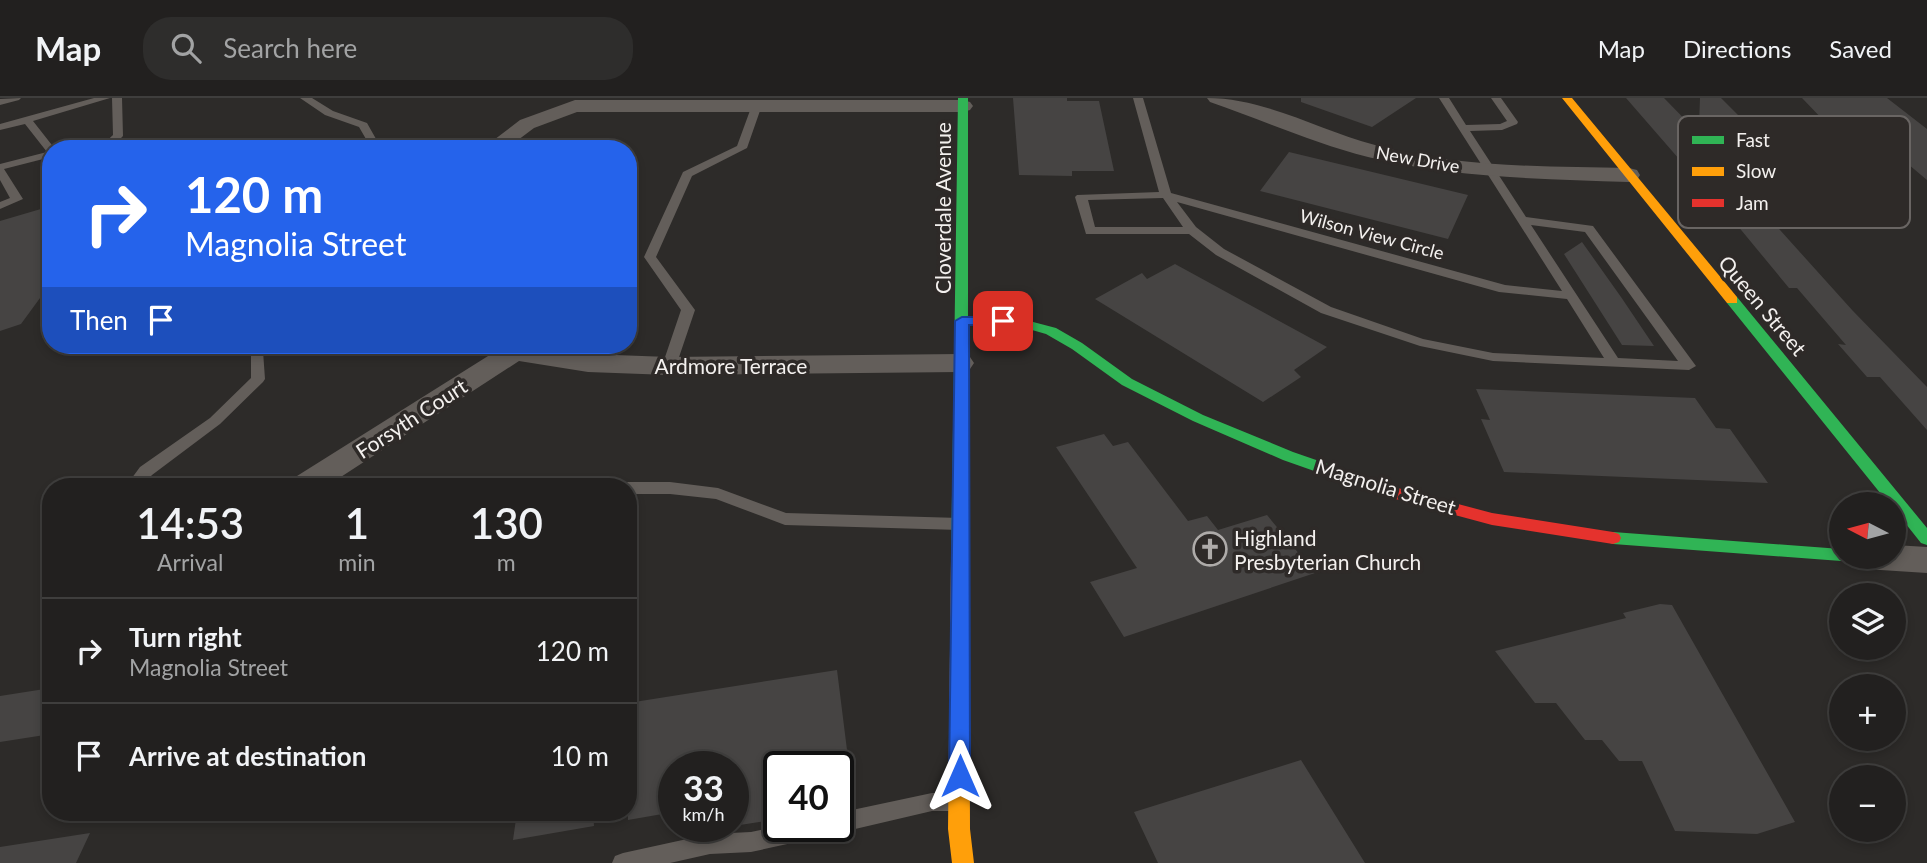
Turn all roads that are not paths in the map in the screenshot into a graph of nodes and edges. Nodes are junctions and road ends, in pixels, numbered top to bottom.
1 (16, 98) edge
2 (105, 98) edge
3 (117, 98) edge
4 (305, 98) edge
5 (1138, 98) edge
6 (1217, 98) edge
7 (1444, 98) edge
8 (1496, 98) edge
9 (1567, 98) edge
10 (0, 102) edge
11 (566, 102) edge
12 (692, 102) edge
13 (963, 102) edge
14 (757, 105) junction
15 (27, 120) junction
16 (0, 127) edge
17 (1463, 128) junction
18 (42, 140) edge
19 (113, 140) edge
20 (372, 140) edge
21 (505, 140) edge
22 (42, 155) edge
23 (0, 169) edge
24 (1490, 170) junction
25 (1629, 175) junction
26 (1166, 195) junction
27 (0, 206) edge
28 (1522, 220) junction
29 (1192, 230) junction
30 (1571, 296) junction
31 (962, 321) junction
32 (258, 354) edge
33 (500, 354) edge
34 (541, 354) edge
35 (960, 363) junction
36 (1614, 363) junction
37 (669, 366) junction
38 (140, 478) edge
39 (317, 478) edge
40 (637, 488) edge
41 (960, 524) junction
42 (1927, 539) edge
43 (1829, 554) edge
44 (1906, 559) edge
45 (1927, 560) edge
46 (960, 802) junction
47 (854, 819) edge
48 (763, 839) edge
49 (623, 863) edge
50 (963, 863) edge

1 - 10 lane
2 - 15 lane
3 - 19 lane
4 - 20 lane
5 - 26 lane
6 - 24 street, New Drive
7 - 17 lane
8 - 17 lane
9 - 25 street, Queen Street
11 - 12 street
11 - 21 street
12 - 14 street
13 - 14 street
13 - 31 street, Cloverdale Avenue
14 - 37 lane
15 - 16 lane
15 - 18 lane
17 - 24 lane
22 - 23 lane
23 - 27 lane
24 - 25 street, New Drive
24 - 28 lane
25 - 42 street, Queen Street
26 - 29 lane
26 - 29 lane, Wilson View Circle
26 - 30 lane, Wilson View Circle
28 - 30 lane
28 - 36 lane
29 - 36 lane
30 - 36 lane
31 - 35 street, Cloverdale Avenue
31 - 43 street, Magnolia Street
32 - 38 lane
33 - 39 street, Forsyth Court
34 - 37 street, Ardmore Terrace
35 - 37 street, Ardmore Terrace
35 - 41 street, Cloverdale Avenue
40 - 41 lane
41 - 46 street, Cloverdale Avenue
44 - 45 street
46 - 47 lane
46 - 50 street, Cloverdale Avenue
48 - 49 lane

